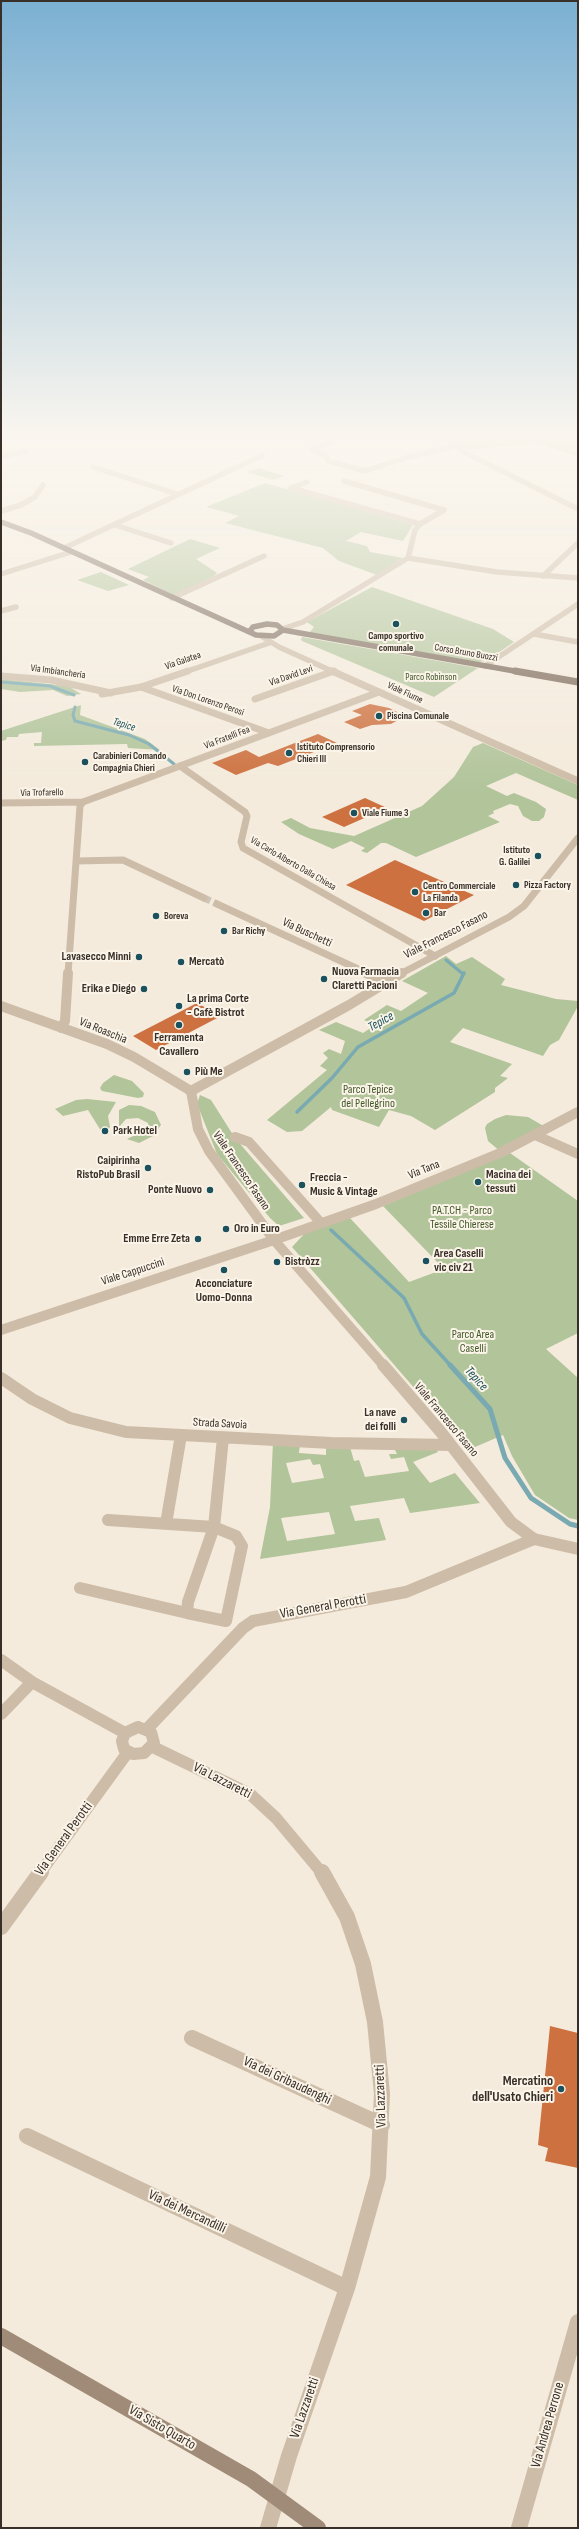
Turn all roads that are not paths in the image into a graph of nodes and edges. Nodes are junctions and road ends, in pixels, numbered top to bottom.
1 (59, 556) edge
2 (81, 556) edge
3 (264, 556) dead end
4 (564, 556) edge
5 (408, 558) joint
6 (1, 574) edge
7 (543, 576) junction
8 (578, 578) edge
9 (172, 598) junction
10 (578, 604) edge
11 (16, 607) dead end
12 (1, 611) edge
13 (210, 614) junction
14 (259, 625) junction
15 (283, 629) junction
16 (250, 631) junction
17 (534, 634) junction
18 (261, 636) junction
19 (275, 636) junction
20 (304, 636) junction
21 (578, 642) edge
22 (269, 643) junction
23 (290, 651) junction
24 (486, 666) junction
25 (334, 671) junction
26 (1, 676) edge
27 (578, 682) edge
28 (141, 686) junction
29 (379, 692) junction
30 (111, 693) junction
31 (102, 694) dead end
32 (255, 699) dead end
33 (269, 733) junction
34 (180, 766) junction
35 (578, 781) edge
36 (83, 802) junction
37 (1, 803) edge
38 (578, 838) edge
39 (76, 861) junction
40 (204, 898) tunnel mouth
41 (217, 904) tunnel mouth
42 (435, 956) junction
43 (387, 983) junction
44 (1, 1006) edge
45 (61, 1028) junction
46 (191, 1091) junction
47 (578, 1112) edge
48 (535, 1135) junction
49 (235, 1138) dead end
50 (578, 1154) edge
51 (321, 1223) junction
52 (274, 1240) junction
53 (1, 1330) edge
54 (1, 1378) edge
55 (181, 1435) junction
56 (223, 1438) junction
57 (450, 1445) junction
58 (108, 1520) dead end
59 (166, 1524) junction
60 (214, 1527) junction
61 (534, 1539) junction
62 (578, 1549) edge
63 (80, 1588) dead end
64 (187, 1613) junction
65 (226, 1621) junction
66 (243, 1628) junction
67 (1, 1660) edge
68 (32, 1682) junction
69 (1, 1714) edge
70 (148, 1729) junction
71 (125, 1733) junction
72 (153, 1747) junction
73 (128, 1752) junction
74 (1, 1927) edge
75 (192, 2038) dead end
76 (382, 2125) junction
77 (27, 2136) dead end
78 (347, 2288) junction
79 (578, 2322) edge
80 (1, 2336) edge
81 (276, 2500) junction
82 (268, 2528) edge
83 (318, 2528) edge
84 (519, 2528) edge

1 - 6 street
2 - 9 main road
3 - 9 street
4 - 7 street
5 - 7 street
5 - 15 street
7 - 8 street
9 - 13 main road
10 - 17 street
11 - 12 street
13 - 14 main road, Corso Bruno Buozzi
13 - 16 main road
14 - 15 main road, Corso Bruno Buozzi
14 - 16 main road
15 - 19 main road
15 - 20 main road, Corso Bruno Buozzi
16 - 18 main road
17 - 21 street
17 - 24 street
18 - 19 main road, Corso Bruno Buozzi
18 - 22 street, Viale Fiume
19 - 20 main road, Corso Bruno Buozzi
19 - 23 street, Viale Fiume
20 - 24 main road, Corso Bruno Buozzi
22 - 23 street, Viale Fiume
22 - 28 street, Via Galatea
23 - 25 street, Viale Fiume
24 - 27 main road, Corso Bruno Buozzi
25 - 29 street, Viale Fiume
25 - 32 street, Via David Levi
26 - 30 street, Via Imbiancheria
28 - 30 street, Via Galatea
28 - 33 street, Via Don Lorenzo Perosi
29 - 33 street, Via Fratelli Fea
29 - 35 street, Viale Fiume
30 - 31 street, Via Galatea
33 - 34 street, Via Fratelli Fea
34 - 36 street, Via Fratelli Fea
34 - 42 street, Via Carlo Alberto Dalla Chiesa
36 - 37 street, Via Trofarello
36 - 39 street
38 - 42 street, Viale Francesco Fasano
39 - 40 street
39 - 45 street
41 - 43 street, Via Buschetti
42 - 43 street, Viale Francesco Fasano
43 - 46 street, Viale Francesco Fasano
44 - 45 street, Via Roaschia
45 - 46 street, Via Roaschia
46 - 52 street, Viale Francesco Fasano
47 - 48 street, Via Tana
48 - 50 street
48 - 51 street, Via Tana
49 - 51 street
51 - 52 street, Via Tana
52 - 53 street, Viale Cappuccini
52 - 57 street, Viale Francesco Fasano
54 - 55 street, Strada Savoia
55 - 56 street, Strada Savoia
55 - 59 street
56 - 57 street, Strada Savoia
56 - 60 street
57 - 61 street, Viale Francesco Fasano
58 - 59 street
59 - 60 street
60 - 64 street
60 - 65 street
61 - 62 street, Viale Francesco Fasano
61 - 66 street, Via General Perotti
63 - 64 street
64 - 65 street
65 - 66 street
66 - 70 street, Via General Perotti
67 - 68 street
68 - 69 street
68 - 71 street
70 - 71 street
70 - 72 street
71 - 73 street
72 - 73 street
72 - 76 street, Via Lazzaretti
73 - 74 street, Via General Perotti
75 - 76 street, Via dei Gribaudenghi
76 - 78 street, Via Lazzaretti
77 - 78 street, Via dei Mercandilli
78 - 81 street, Via Lazzaretti
79 - 84 street, Via Andrea Perrone
80 - 81 main road, Via Sisto Quarto
81 - 82 street, Via Lazzaretti
81 - 83 main road, Via Sisto Quarto

